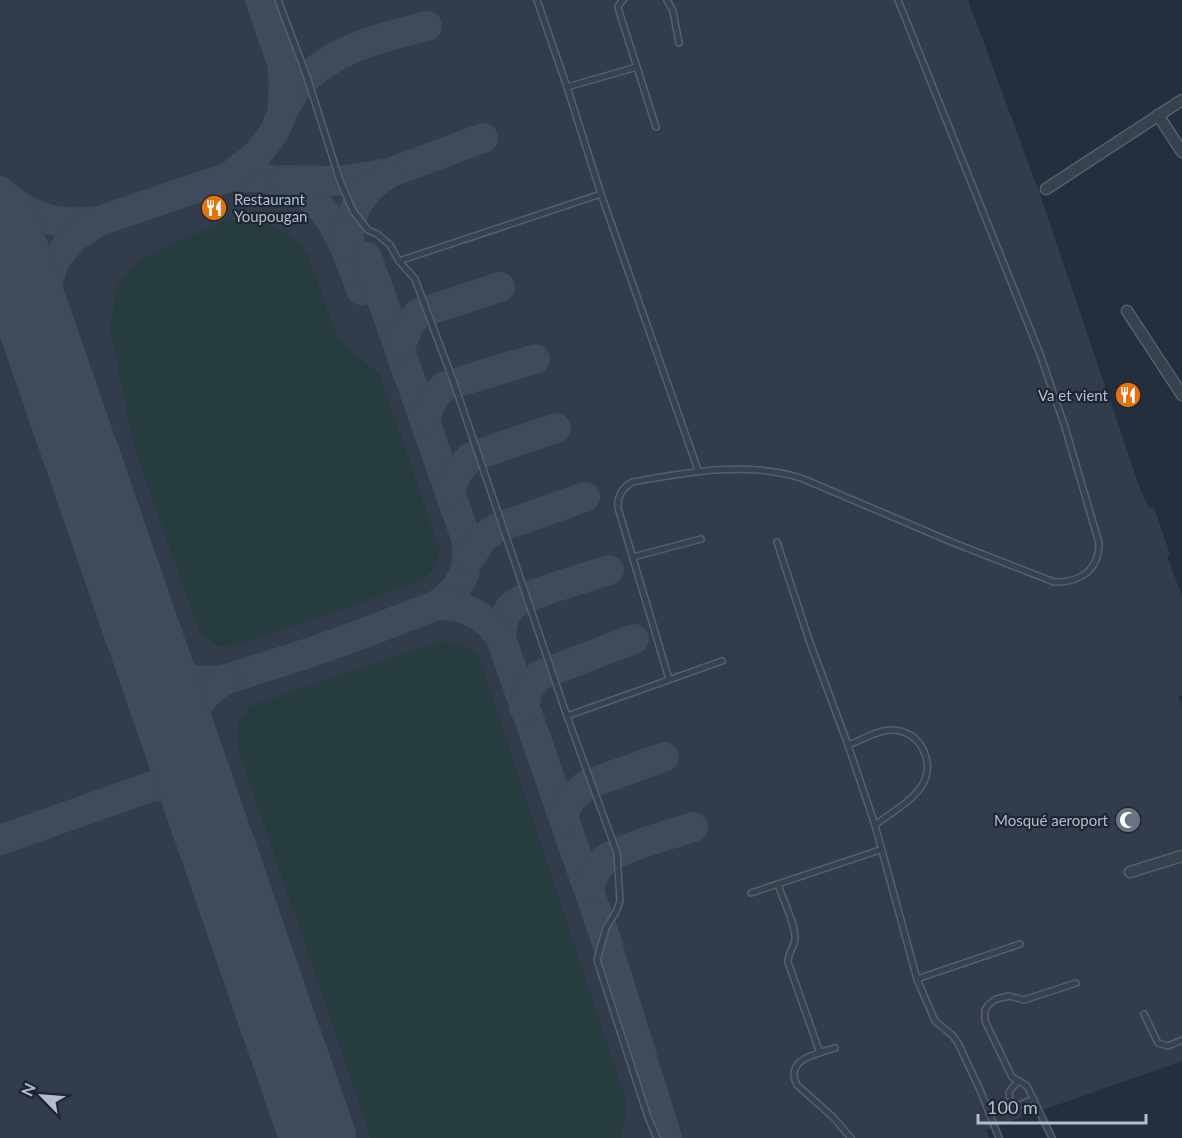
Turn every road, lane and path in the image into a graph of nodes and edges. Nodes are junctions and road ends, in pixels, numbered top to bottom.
1 (278, 0) edge
2 (537, 0) edge
3 (623, 0) edge
4 (667, 0) edge
5 (897, 0) edge
6 (679, 43) dead end
7 (637, 67) junction
8 (567, 87) junction
9 (1182, 100) edge
10 (1158, 115) junction
11 (656, 127) dead end
12 (1182, 152) edge
13 (1046, 189) dead end
14 (601, 194) junction
15 (399, 261) junction
16 (1127, 311) dead end
17 (1182, 395) edge
18 (698, 471) junction
19 (700, 539) dead end
20 (777, 543) dead end
21 (633, 557) junction
22 (722, 661) dead end
23 (669, 679) junction
24 (567, 716) junction
25 (848, 745) junction
26 (874, 825) junction
27 (880, 850) junction
28 (1182, 856) edge
29 (1130, 872) dead end
30 (778, 884) junction
31 (750, 893) dead end
32 (1020, 944) dead end
33 (917, 979) junction
34 (1076, 983) dead end
35 (1144, 1014) dead end
36 (1182, 1040) edge
37 (835, 1047) dead end
38 (820, 1053) junction
39 (1018, 1081) junction
40 (1034, 1099) junction
41 (657, 1138) edge
42 (851, 1138) edge
43 (999, 1138) edge
44 (1052, 1138) edge

1 - 15 lane
2 - 8 lane
3 - 7 lane
4 - 6 lane
5 - 18 lane
7 - 8 lane
7 - 11 lane
8 - 14 lane
9 - 10 street
10 - 12 street
10 - 13 street
14 - 15 lane
14 - 18 lane
15 - 24 lane
16 - 17 street
18 - 21 lane
19 - 21 lane
20 - 25 lane
21 - 23 lane
22 - 23 lane
23 - 24 lane
24 - 41 lane
25 - 26 lane
25 - 26 lane
26 - 27 lane
27 - 30 lane
27 - 33 lane
28 - 29 street
30 - 31 lane
30 - 38 lane
32 - 33 lane
33 - 43 lane
34 - 39 lane
35 - 36 lane
37 - 38 lane
38 - 42 lane
39 - 40 lane
39 - 40 lane
40 - 44 lane

